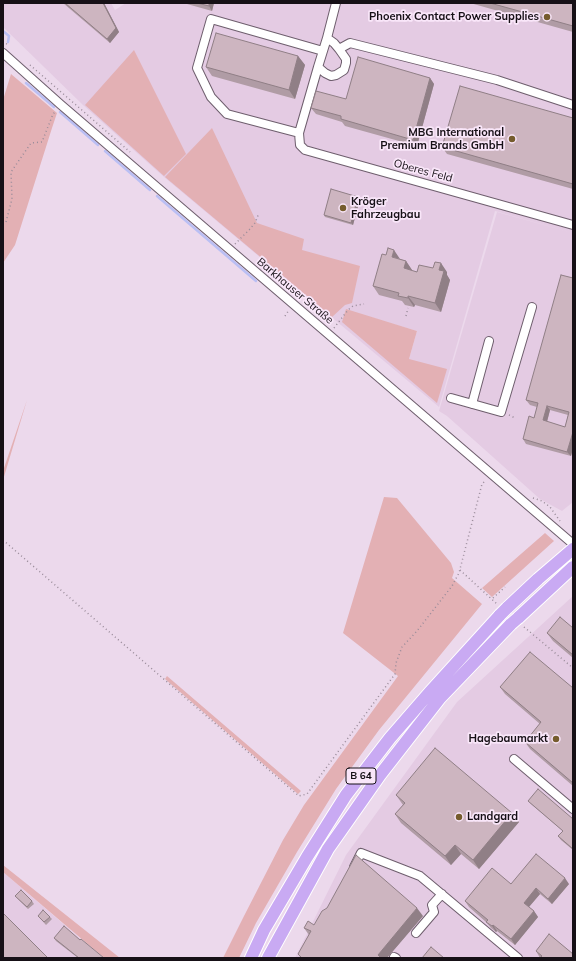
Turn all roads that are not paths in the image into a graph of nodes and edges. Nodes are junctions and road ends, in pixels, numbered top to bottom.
1 (336, 3) edge
2 (327, 38) junction
3 (339, 49) junction
4 (323, 51) junction
5 (3, 53) edge
6 (318, 68) junction
7 (573, 105) edge
8 (299, 133) junction
9 (573, 225) edge
10 (532, 307) dead end
11 (489, 341) dead end
12 (451, 398) dead end
13 (472, 404) junction
14 (572, 548) edge
15 (573, 568) edge
16 (514, 759) dead end
17 (573, 809) edge
18 (350, 873) edge
19 (442, 894) junction
20 (416, 933) dead end
21 (250, 958) edge
22 (268, 958) edge
23 (518, 958) edge

1 - 2 street
2 - 3 street
2 - 4 street
3 - 6 street
3 - 7 street
4 - 6 street
4 - 8 street
5 - 14 street, Barkhauser Straße
6 - 8 street
8 - 9 street, Oberes Feld
10 - 13 street
11 - 13 street
12 - 13 street
14 - 21 highway, B 64
15 - 22 highway, B 64
16 - 17 street
18 - 19 street
19 - 20 street
19 - 23 street

